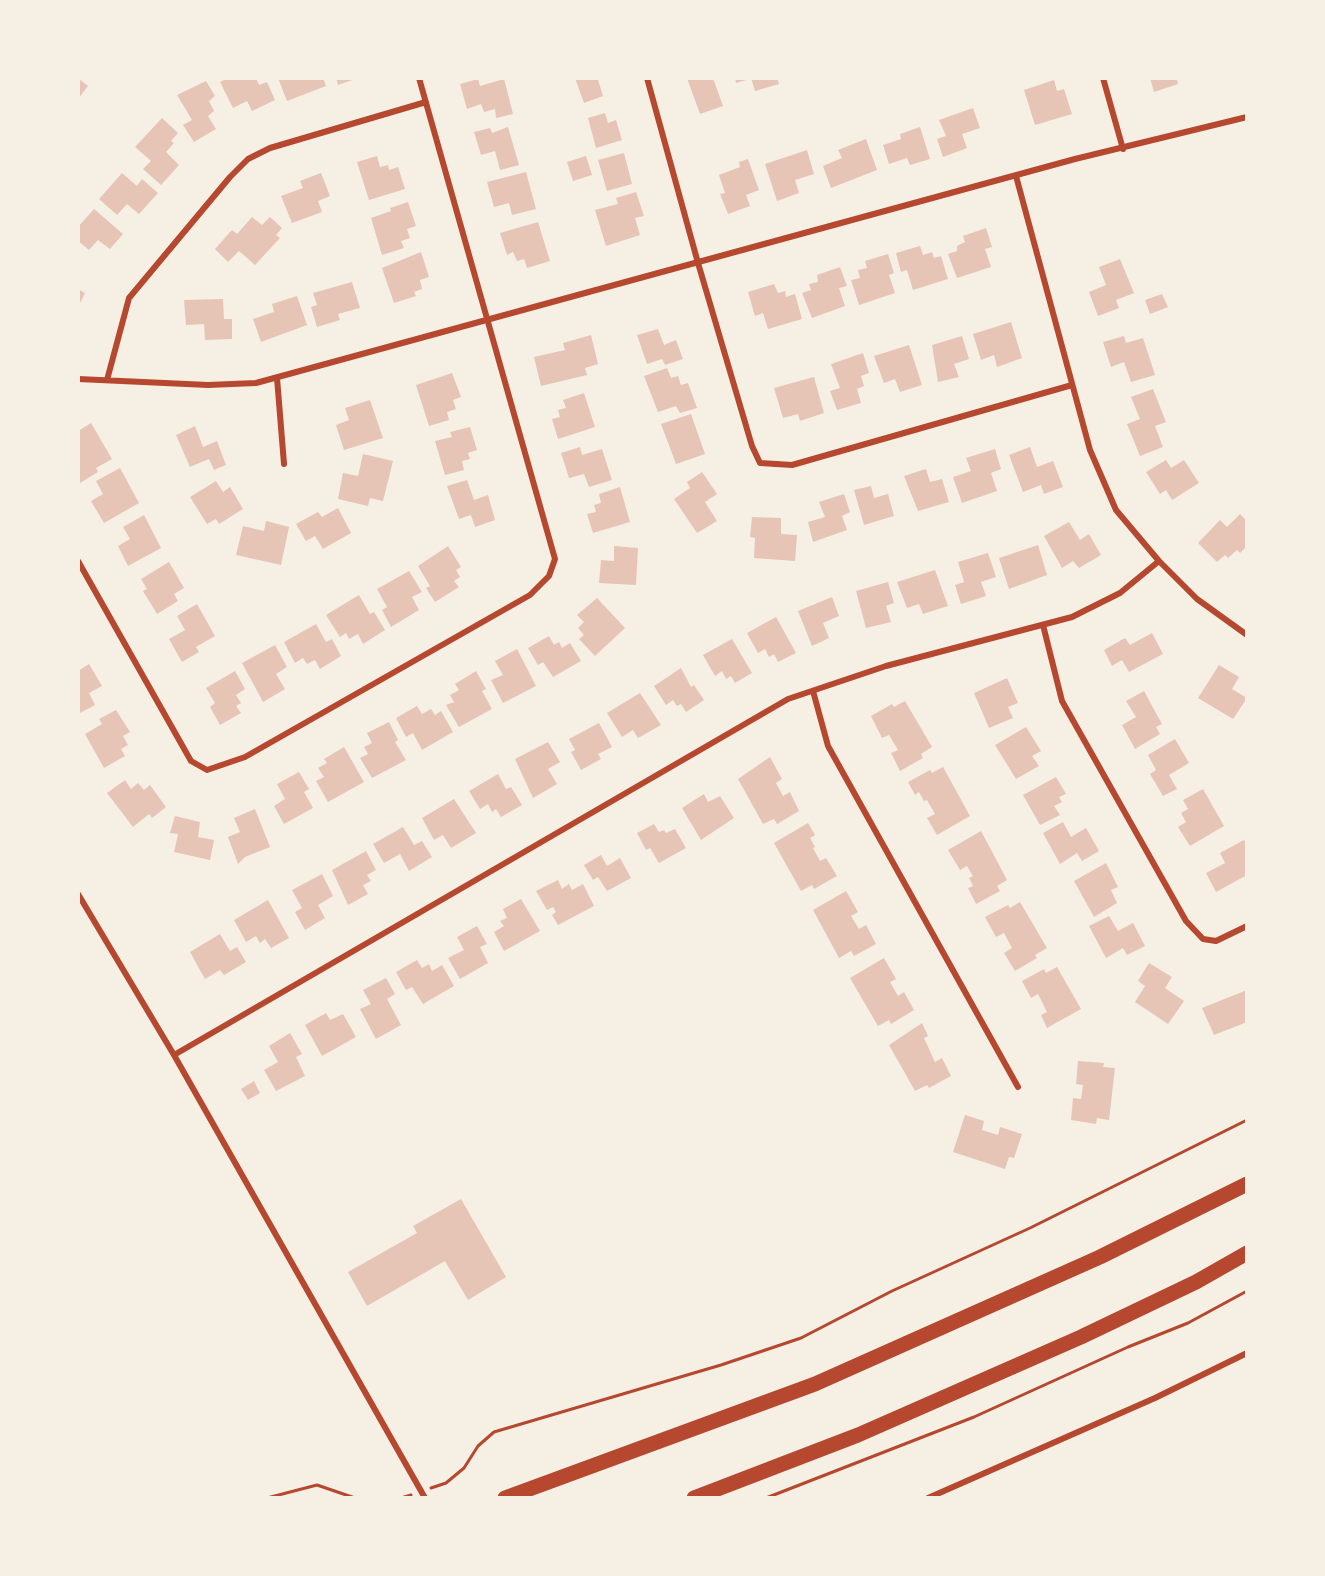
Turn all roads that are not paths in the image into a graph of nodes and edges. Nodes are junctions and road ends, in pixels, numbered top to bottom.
1 (419, 78) edge
2 (647, 78) edge
3 (1103, 78) edge
4 (426, 102) junction
5 (1247, 117) edge
6 (1123, 150) junction
7 (1016, 176) junction
8 (698, 263) junction
9 (488, 321) junction
10 (277, 378) junction
11 (78, 379) edge
12 (107, 380) junction
13 (1072, 386) junction
14 (284, 464) dead end
15 (78, 561) edge
16 (1159, 561) junction
17 (1043, 625) junction
18 (1247, 635) edge
19 (813, 691) junction
20 (78, 894) edge
21 (1247, 926) edge
22 (174, 1055) junction
23 (1018, 1088) dead end
24 (1247, 1184) edge
25 (1247, 1253) edge
26 (1247, 1353) edge
27 (425, 1498) edge
28 (505, 1498) edge
29 (694, 1498) edge
30 (928, 1498) edge

1 - 4 street
2 - 8 street
3 - 6 street
4 - 9 street
4 - 12 street
5 - 6 street
6 - 7 street
7 - 8 street
7 - 13 street
8 - 9 street
8 - 13 street
9 - 10 street
9 - 15 street
10 - 12 street
10 - 14 street
11 - 12 street
13 - 16 street
16 - 17 street
16 - 18 street
17 - 19 street
17 - 21 street
19 - 22 street
19 - 23 street
20 - 22 street
22 - 27 street
24 - 28 highway
25 - 29 highway
26 - 30 street

